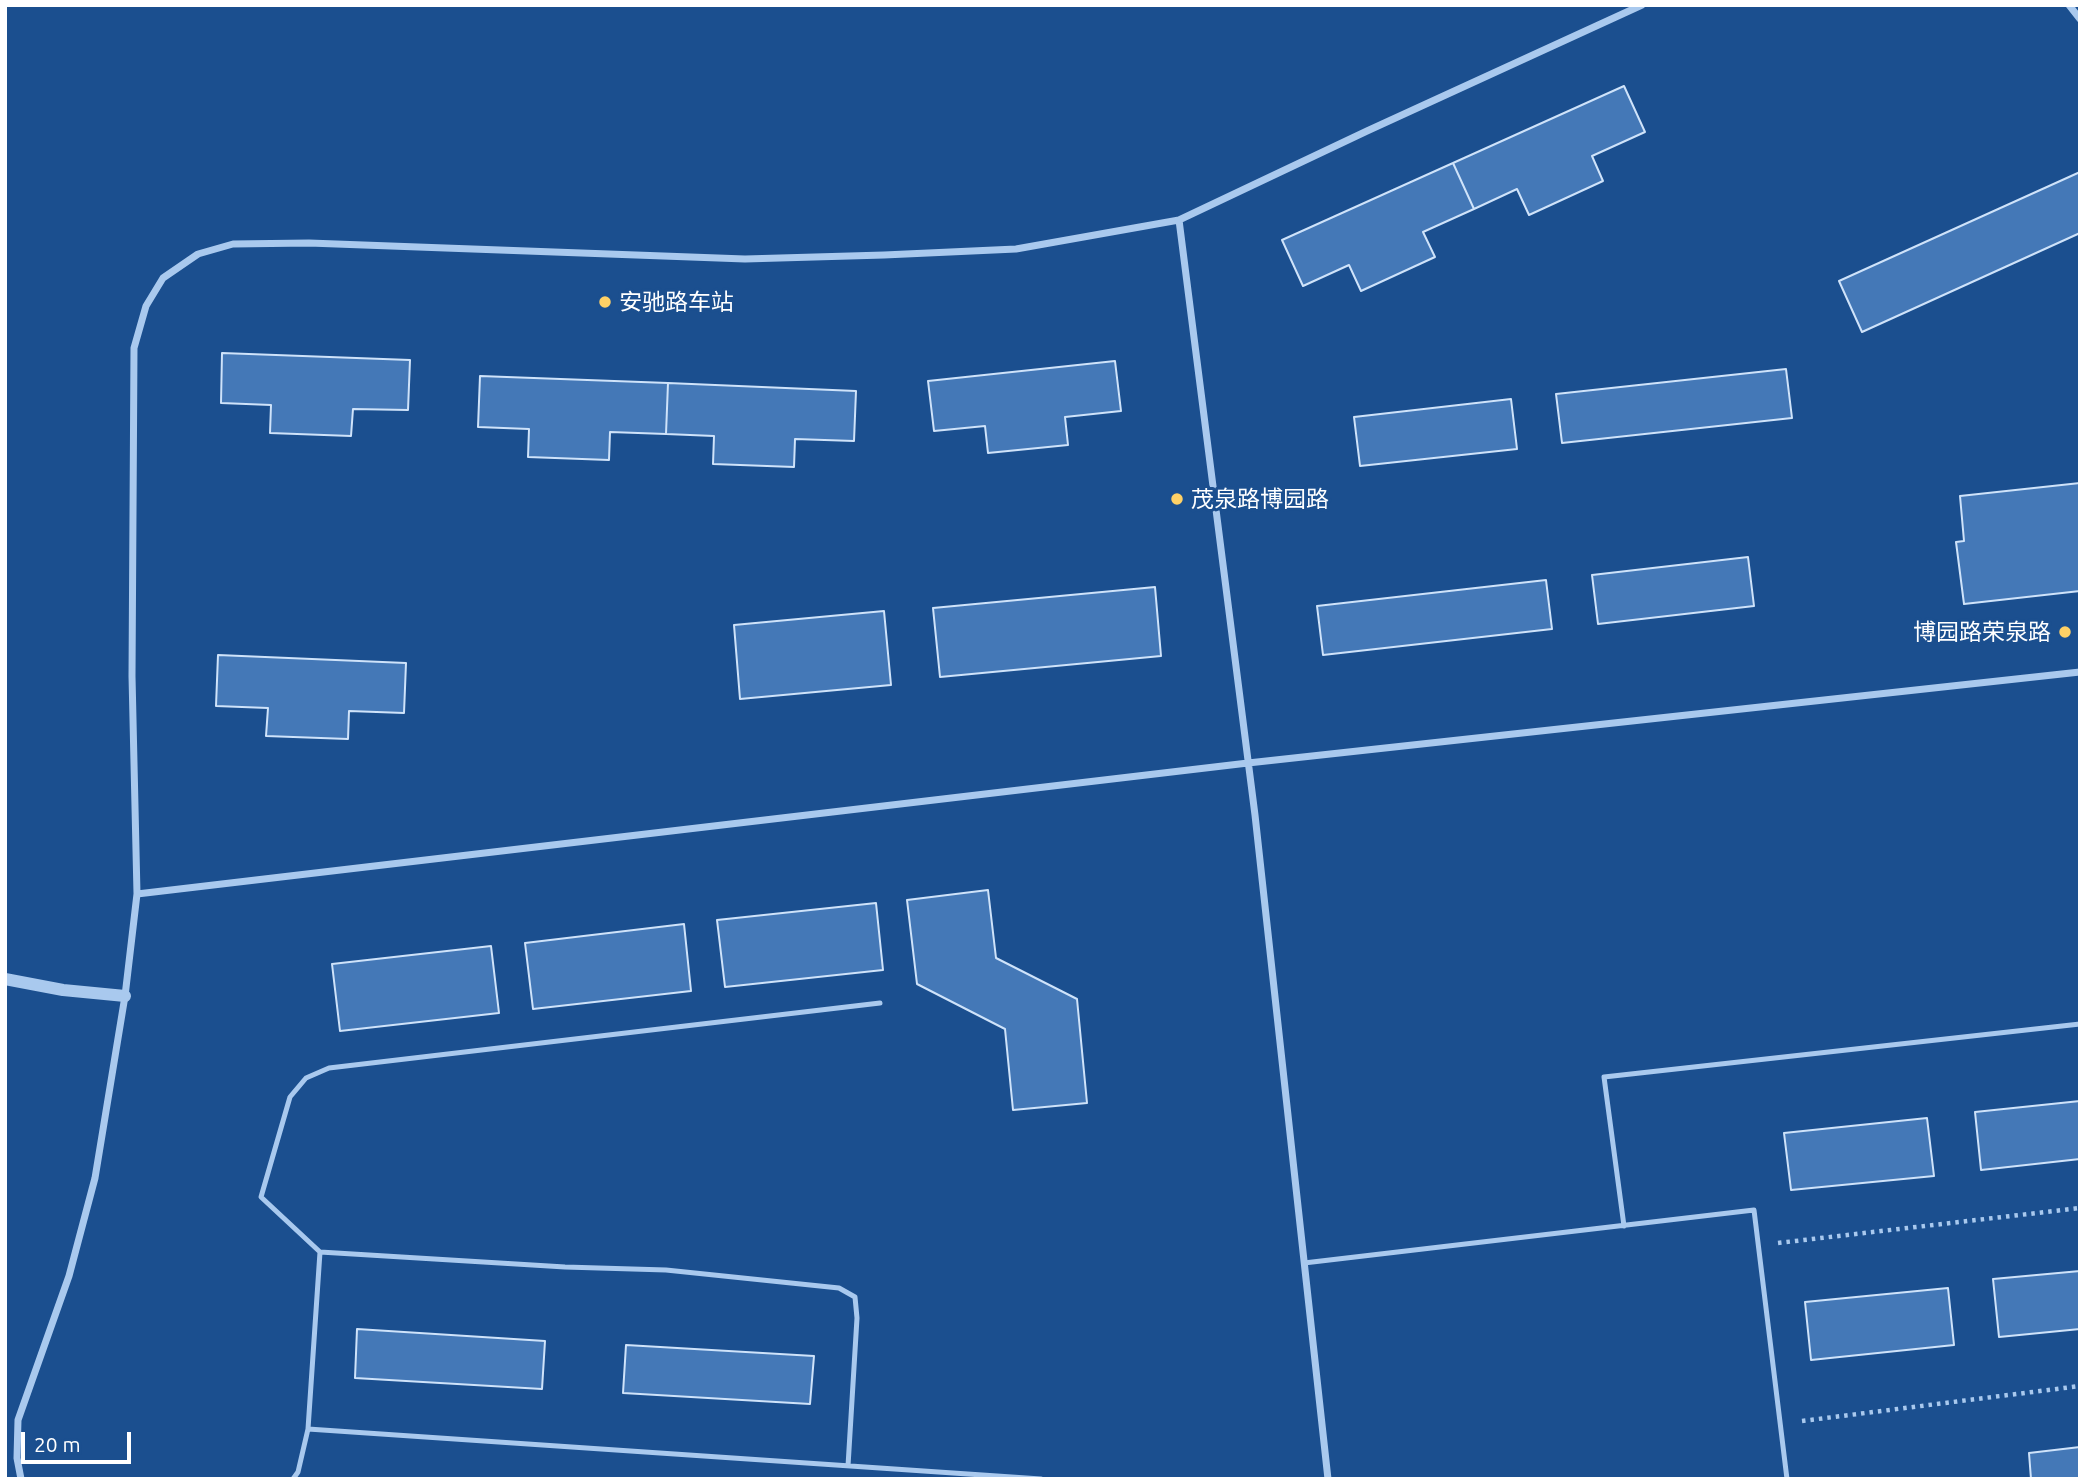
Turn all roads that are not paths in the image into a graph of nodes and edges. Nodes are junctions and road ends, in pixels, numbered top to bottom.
1 (1643, 5) edge
2 (2069, 5) edge
3 (2080, 19) edge
4 (1178, 220) junction
5 (2080, 672) edge
6 (1248, 764) junction
7 (137, 894) junction
8 (5, 979) edge
9 (125, 996) junction
10 (880, 1003) dead end
11 (2080, 1024) edge
12 (1624, 1226) junction
13 (320, 1252) junction
14 (1304, 1263) junction
15 (308, 1429) junction
16 (848, 1466) junction
17 (21, 1479) edge
18 (293, 1479) edge
19 (1041, 1479) edge
20 (1328, 1479) edge
21 (1787, 1479) edge

1 - 4 street
2 - 3 street
4 - 6 street
4 - 7 street
5 - 6 street
6 - 7 street
6 - 14 street
7 - 9 street
8 - 9 street
9 - 17 street
10 - 13 lane
11 - 12 lane
12 - 14 lane
12 - 21 lane
13 - 15 lane
13 - 16 lane
14 - 20 street
15 - 16 lane
15 - 18 lane
16 - 19 lane

